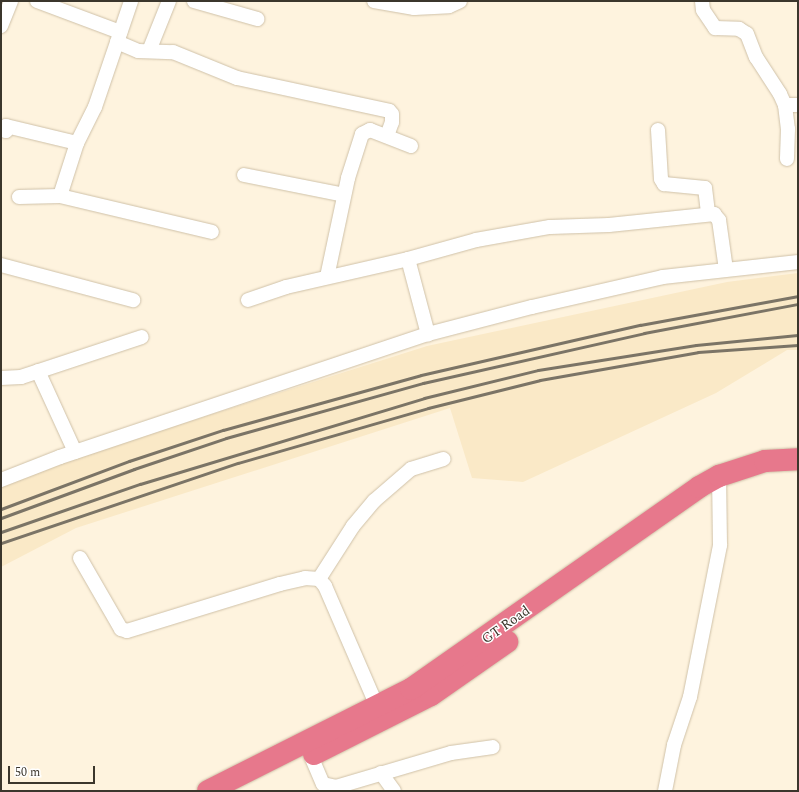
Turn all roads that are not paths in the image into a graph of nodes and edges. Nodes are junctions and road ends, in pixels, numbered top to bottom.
1 (11, 1) edge
2 (37, 1) edge
3 (131, 1) edge
4 (169, 1) edge
5 (194, 1) edge
6 (374, 1) edge
7 (460, 1) edge
8 (702, 1) edge
9 (257, 19) dead end
10 (2, 21) edge
11 (118, 37) junction
12 (149, 51) junction
13 (791, 105) edge
14 (1, 130) edge
15 (658, 130) dead end
16 (387, 136) junction
17 (77, 143) junction
18 (411, 146) dead end
19 (787, 159) dead end
20 (244, 175) dead end
21 (344, 195) junction
22 (19, 196) dead end
23 (60, 196) junction
24 (708, 214) junction
25 (212, 232) dead end
26 (408, 259) junction
27 (798, 262) edge
28 (1, 265) edge
29 (726, 270) junction
30 (327, 277) junction
31 (133, 300) dead end
32 (248, 300) dead end
33 (428, 334) junction
34 (142, 336) dead end
35 (38, 371) junction
36 (1, 378) edge
37 (75, 452) junction
38 (444, 458) dead end
39 (797, 461) edge
40 (1, 480) edge
41 (719, 483) junction
42 (80, 558) dead end
43 (319, 579) junction
44 (415, 695) junction
45 (377, 706) junction
46 (493, 747) dead end
47 (311, 756) junction
48 (381, 773) junction
49 (320, 787) edge
50 (208, 791) edge
51 (238, 791) edge
52 (394, 791) edge
53 (665, 791) edge

1 - 10 street
2 - 11 street
3 - 11 street
4 - 12 street
5 - 9 street
6 - 7 street
8 - 13 street
11 - 12 street
11 - 17 street
12 - 16 street
13 - 19 street
14 - 17 street
15 - 24 street
16 - 18 street
16 - 21 street
17 - 23 street
20 - 21 street
21 - 30 street
22 - 23 street
23 - 25 street
24 - 26 street
24 - 29 street
26 - 30 street
26 - 33 street
27 - 29 street
28 - 31 street
29 - 33 street
30 - 32 street
33 - 37 street
34 - 35 street
35 - 36 street
35 - 37 street
37 - 40 street
38 - 43 street
39 - 41 highway, GT Road
41 - 44 highway, GT Road
41 - 53 street
42 - 43 street
43 - 45 street
44 - 45 highway, GT Road
44 - 47 highway, GT Road
45 - 50 highway, GT Road
46 - 48 street
47 - 49 street
47 - 51 highway, GT Road
48 - 49 street
48 - 52 street

